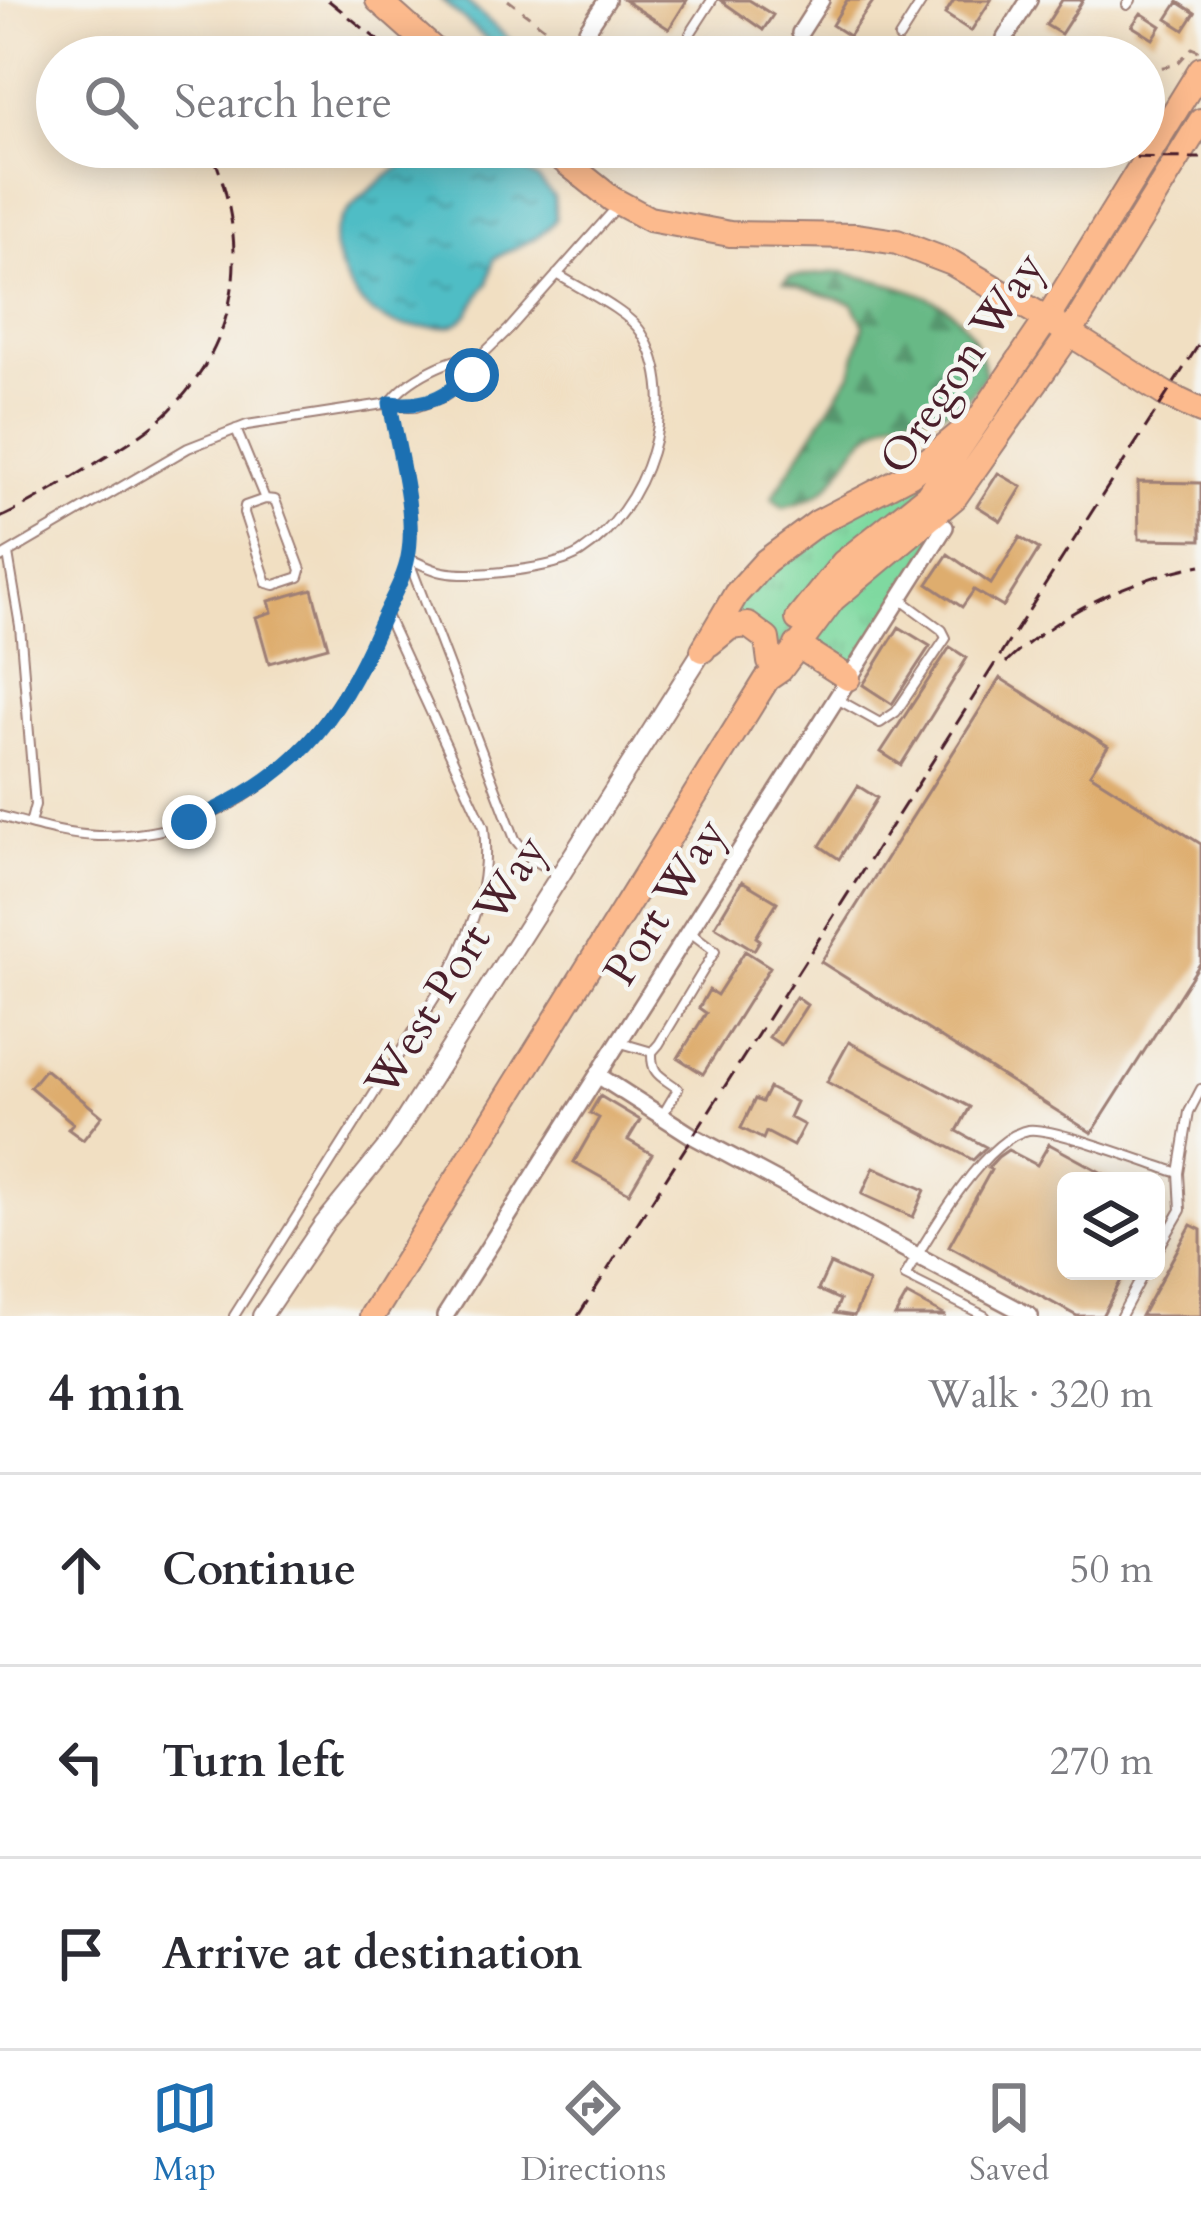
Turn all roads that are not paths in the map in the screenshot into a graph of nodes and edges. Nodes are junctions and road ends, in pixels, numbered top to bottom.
1 (378, 0) edge
2 (607, 0) edge
3 (712, 0) edge
4 (821, 0) edge
5 (923, 0) edge
6 (1028, 0) edge
7 (587, 31) dead end
8 (800, 33) dead end
9 (690, 34) dead end
10 (418, 36) edge
11 (900, 36) edge
12 (1005, 36) edge
13 (1201, 70) edge
14 (1165, 119) edge
15 (1201, 121) edge
16 (575, 168) edge
17 (1132, 168) edge
18 (620, 203) junction
19 (557, 274) junction
20 (1047, 319) junction
21 (1070, 333) junction
22 (481, 356) junction
23 (390, 403) junction
24 (987, 410) junction
25 (1201, 411) edge
26 (236, 429) junction
27 (265, 499) junction
28 (945, 527) dead end
29 (4, 556) edge
30 (408, 558) junction
31 (899, 598) junction
32 (385, 613) junction
33 (797, 645) junction
34 (703, 650) junction
35 (769, 671) junction
36 (842, 688) junction
37 (0, 816) edge
38 (30, 824) junction
39 (560, 874) junction
40 (689, 932) junction
41 (620, 1042) junction
42 (652, 1052) junction
43 (598, 1076) junction
44 (1201, 1089) edge
45 (662, 1117) junction
46 (1179, 1173) junction
47 (1165, 1237) edge
48 (917, 1256) junction
49 (1140, 1280) edge
50 (997, 1299) junction
51 (375, 1311) edge
52 (234, 1316) edge
53 (262, 1316) edge
54 (445, 1316) edge
55 (986, 1316) edge
56 (1030, 1316) edge
57 (1121, 1316) edge

1 - 10 main road
2 - 7 street
3 - 9 lane
4 - 8 street
5 - 11 lane
6 - 12 street
13 - 14 main road, Oregon Way
15 - 21 main road, Oregon Way
16 - 18 main road
17 - 20 main road, Oregon Way
18 - 19 lane
18 - 20 main road
19 - 22 lane
19 - 30 lane
20 - 21 main road
20 - 24 main road, Oregon Way
21 - 25 main road
21 - 33 main road, Oregon Way
22 - 23 lane
22 - 23 lane
23 - 26 lane
23 - 30 lane
24 - 34 main road
24 - 35 main road, Oregon Way
26 - 27 lane
26 - 29 lane
27 - 27 lane
28 - 31 street, Port Way
29 - 38 lane
30 - 32 lane
30 - 39 lane
31 - 36 street, Port Way
31 - 36 lane
32 - 38 lane
32 - 52 lane
33 - 35 main road, Oregon Way
33 - 36 main road
34 - 35 main road
34 - 39 street, West Port Way
35 - 51 main road, Oregon Way
36 - 40 street, Port Way
37 - 38 lane
39 - 53 street, West Port Way
40 - 41 street, Port Way
40 - 42 lane
41 - 42 lane
41 - 43 street, Port Way
42 - 45 lane
43 - 45 street
43 - 54 street, Port Way
44 - 46 lane
45 - 48 street
46 - 47 lane
46 - 48 lane
48 - 50 street
48 - 55 lane
49 - 57 lane
50 - 55 lane
50 - 56 street

